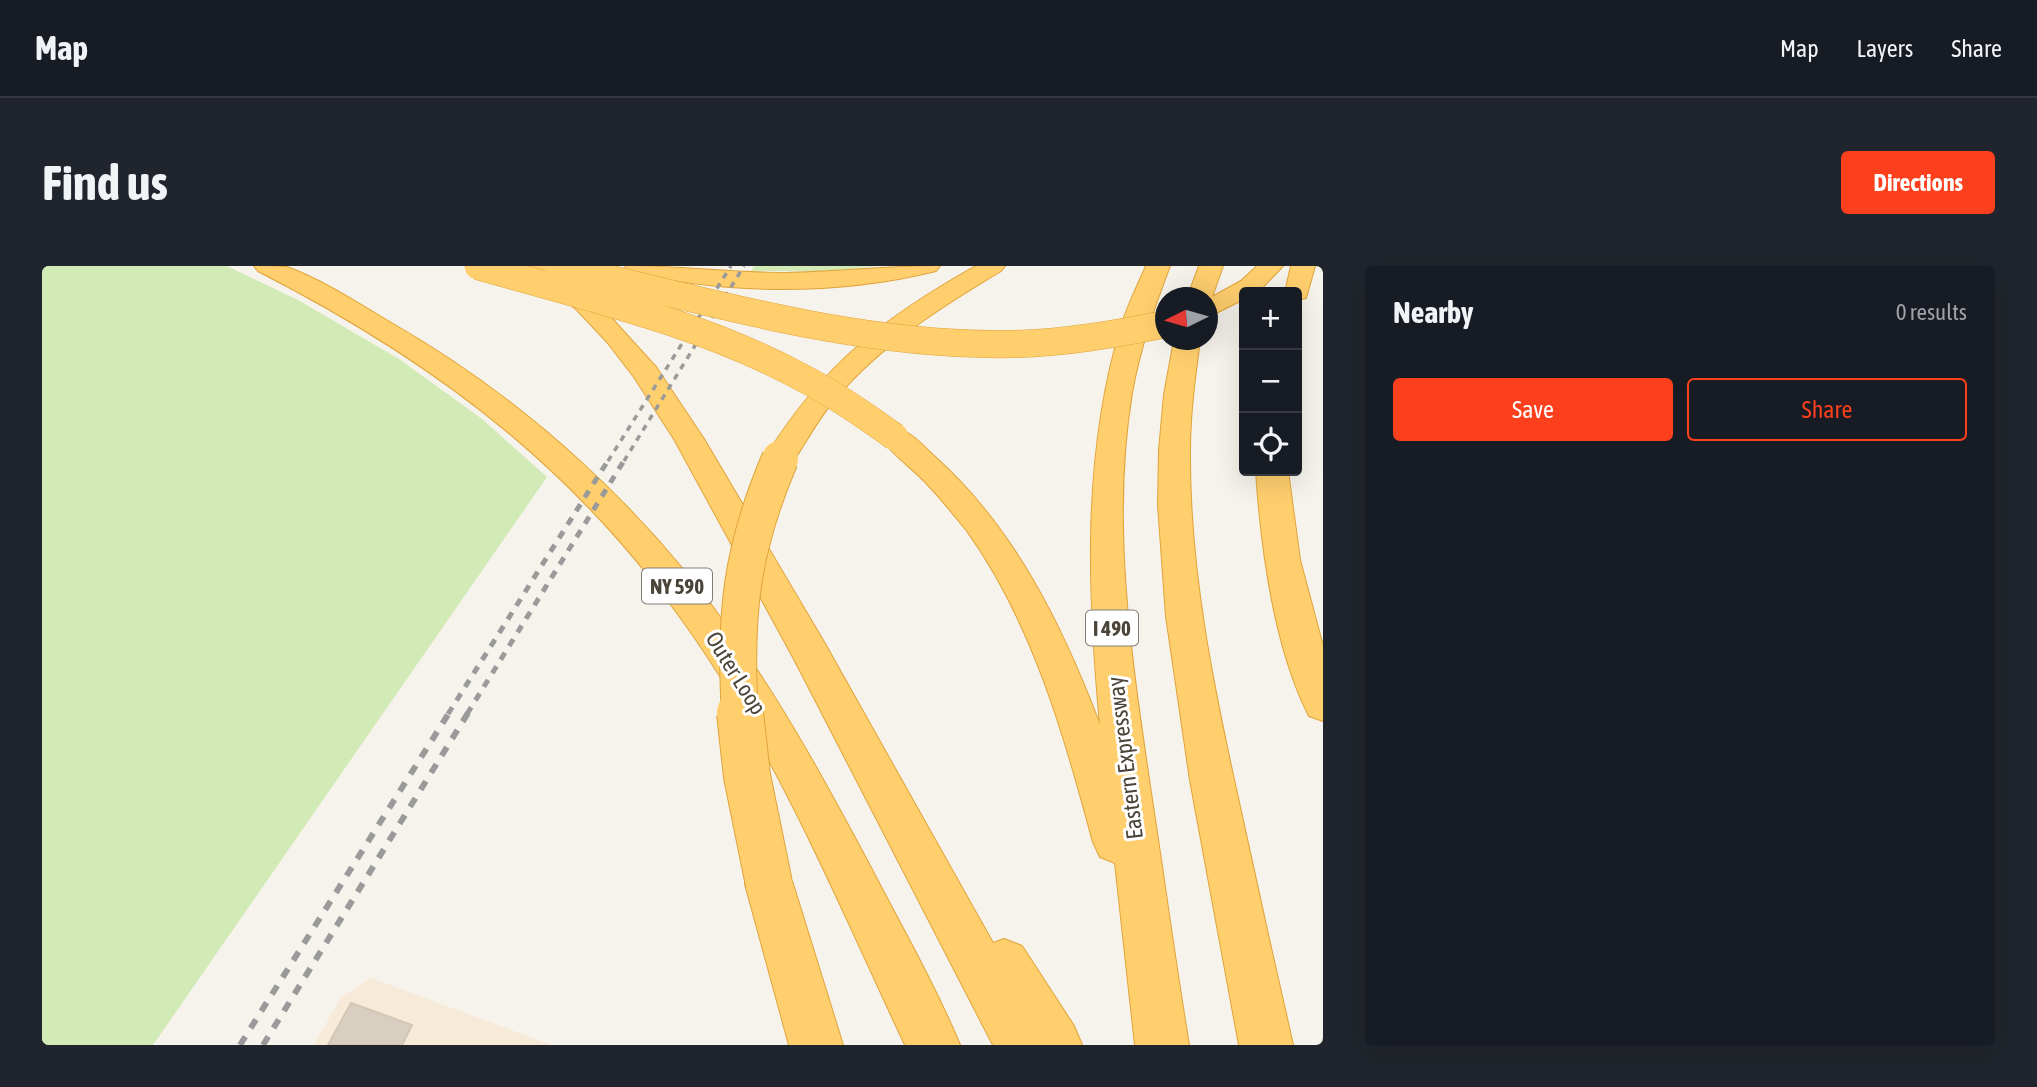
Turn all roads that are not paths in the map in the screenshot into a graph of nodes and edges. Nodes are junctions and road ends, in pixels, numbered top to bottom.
1 (266, 266) edge
2 (478, 266) edge
3 (536, 266) edge
4 (558, 266) edge
5 (637, 266) edge
6 (928, 266) edge
7 (993, 266) edge
8 (1158, 266) edge
9 (1212, 266) edge
10 (1303, 266) edge
11 (1263, 274) edge
12 (1203, 287) edge
13 (1298, 287) edge
14 (1218, 303) edge
15 (1155, 326) edge
16 (1185, 350) edge
17 (1272, 476) edge
18 (810, 653) junction
19 (1323, 704) edge
20 (1155, 993) junction
21 (816, 1045) edge
22 (933, 1045) edge
23 (1021, 1045) edge
24 (1055, 1045) edge
25 (1162, 1045) edge
26 (1266, 1045) edge

1 - 22 highway, Outer Loop / NY 590
2 - 20 highway, bridge
3 - 18 highway
4 - 15 highway, bridge
5 - 6 highway
7 - 21 highway, bridge
8 - 20 highway, Eastern Expressway / I 490
9 - 12 highway
10 - 13 highway
11 - 14 highway
16 - 26 highway
17 - 19 highway
18 - 23 highway
18 - 24 highway
20 - 25 highway, Eastern Expressway / I 490

